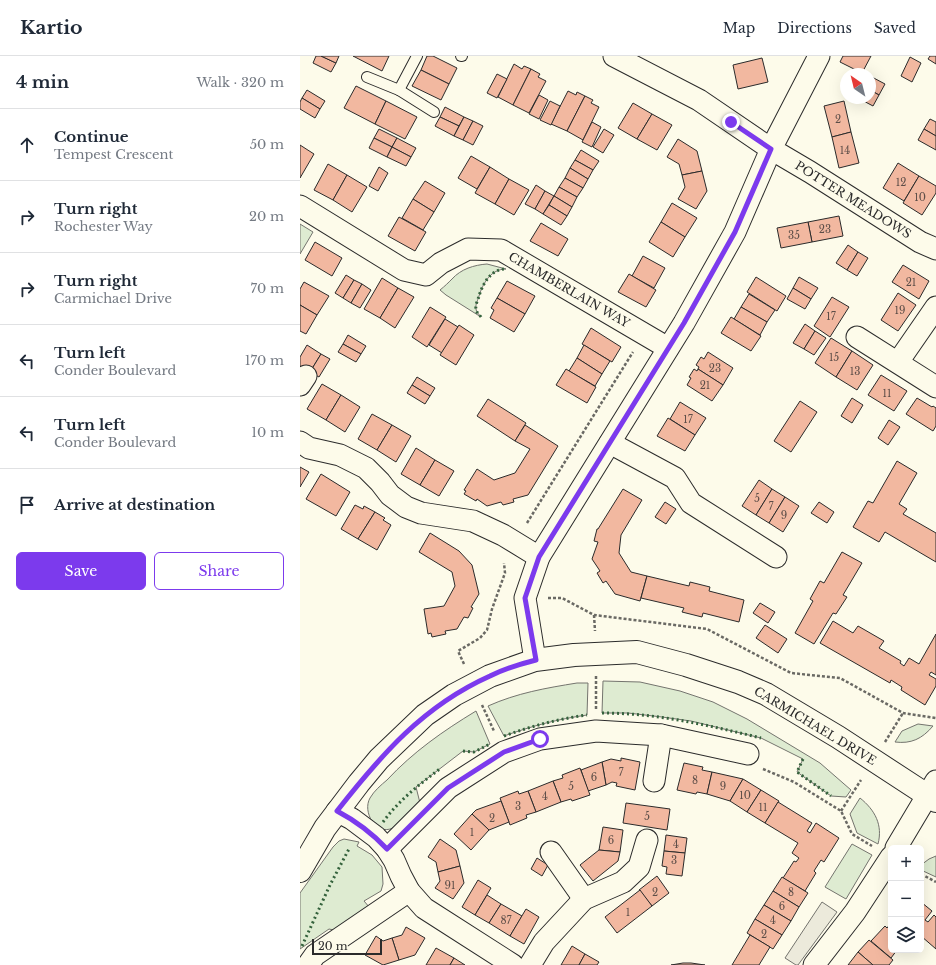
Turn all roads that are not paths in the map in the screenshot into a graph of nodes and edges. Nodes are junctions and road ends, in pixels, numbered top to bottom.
1 (417, 56) edge
2 (614, 56) edge
3 (818, 56) edge
4 (367, 77) dead end
5 (399, 90) junction
6 (434, 112) dead end
7 (771, 149) junction
8 (300, 206) edge
9 (936, 249) edge
10 (936, 307) edge
11 (857, 337) dead end
12 (668, 348) junction
13 (898, 362) junction
14 (936, 387) edge
15 (300, 442) edge
16 (610, 443) junction
17 (539, 557) junction
18 (776, 557) dead end
19 (536, 660) junction
20 (661, 735) junction
21 (748, 754) road end
22 (654, 781) dead end
23 (933, 792) edge
24 (337, 811) junction
25 (647, 840) dead end
26 (898, 845) edge
27 (387, 849) junction
28 (551, 852) dead end
29 (888, 862) edge
30 (300, 871) edge
31 (409, 891) junction
32 (584, 899) junction
33 (308, 965) edge
34 (513, 965) edge
35 (530, 965) edge
36 (814, 965) edge

1 - 5 lane
2 - 7 street, POTTER MEADOWS
3 - 7 street
4 - 5 lane
5 - 6 lane
7 - 9 street, POTTER MEADOWS
7 - 12 street
8 - 12 street, CHAMBERLAIN WAY
10 - 13 street
11 - 13 street
12 - 16 street
13 - 14 street
15 - 17 street
16 - 17 street
16 - 18 street
17 - 19 street
19 - 23 main road, CARMICHAEL DRIVE
19 - 24 main road, CARMICHAEL DRIVE
20 - 21 street
20 - 22 street
20 - 27 street
23 - 26 street
24 - 27 street
24 - 30 main road, CARMICHAEL DRIVE
25 - 32 street
27 - 31 street
28 - 32 street
29 - 36 street
31 - 33 street
31 - 34 street
32 - 35 street

